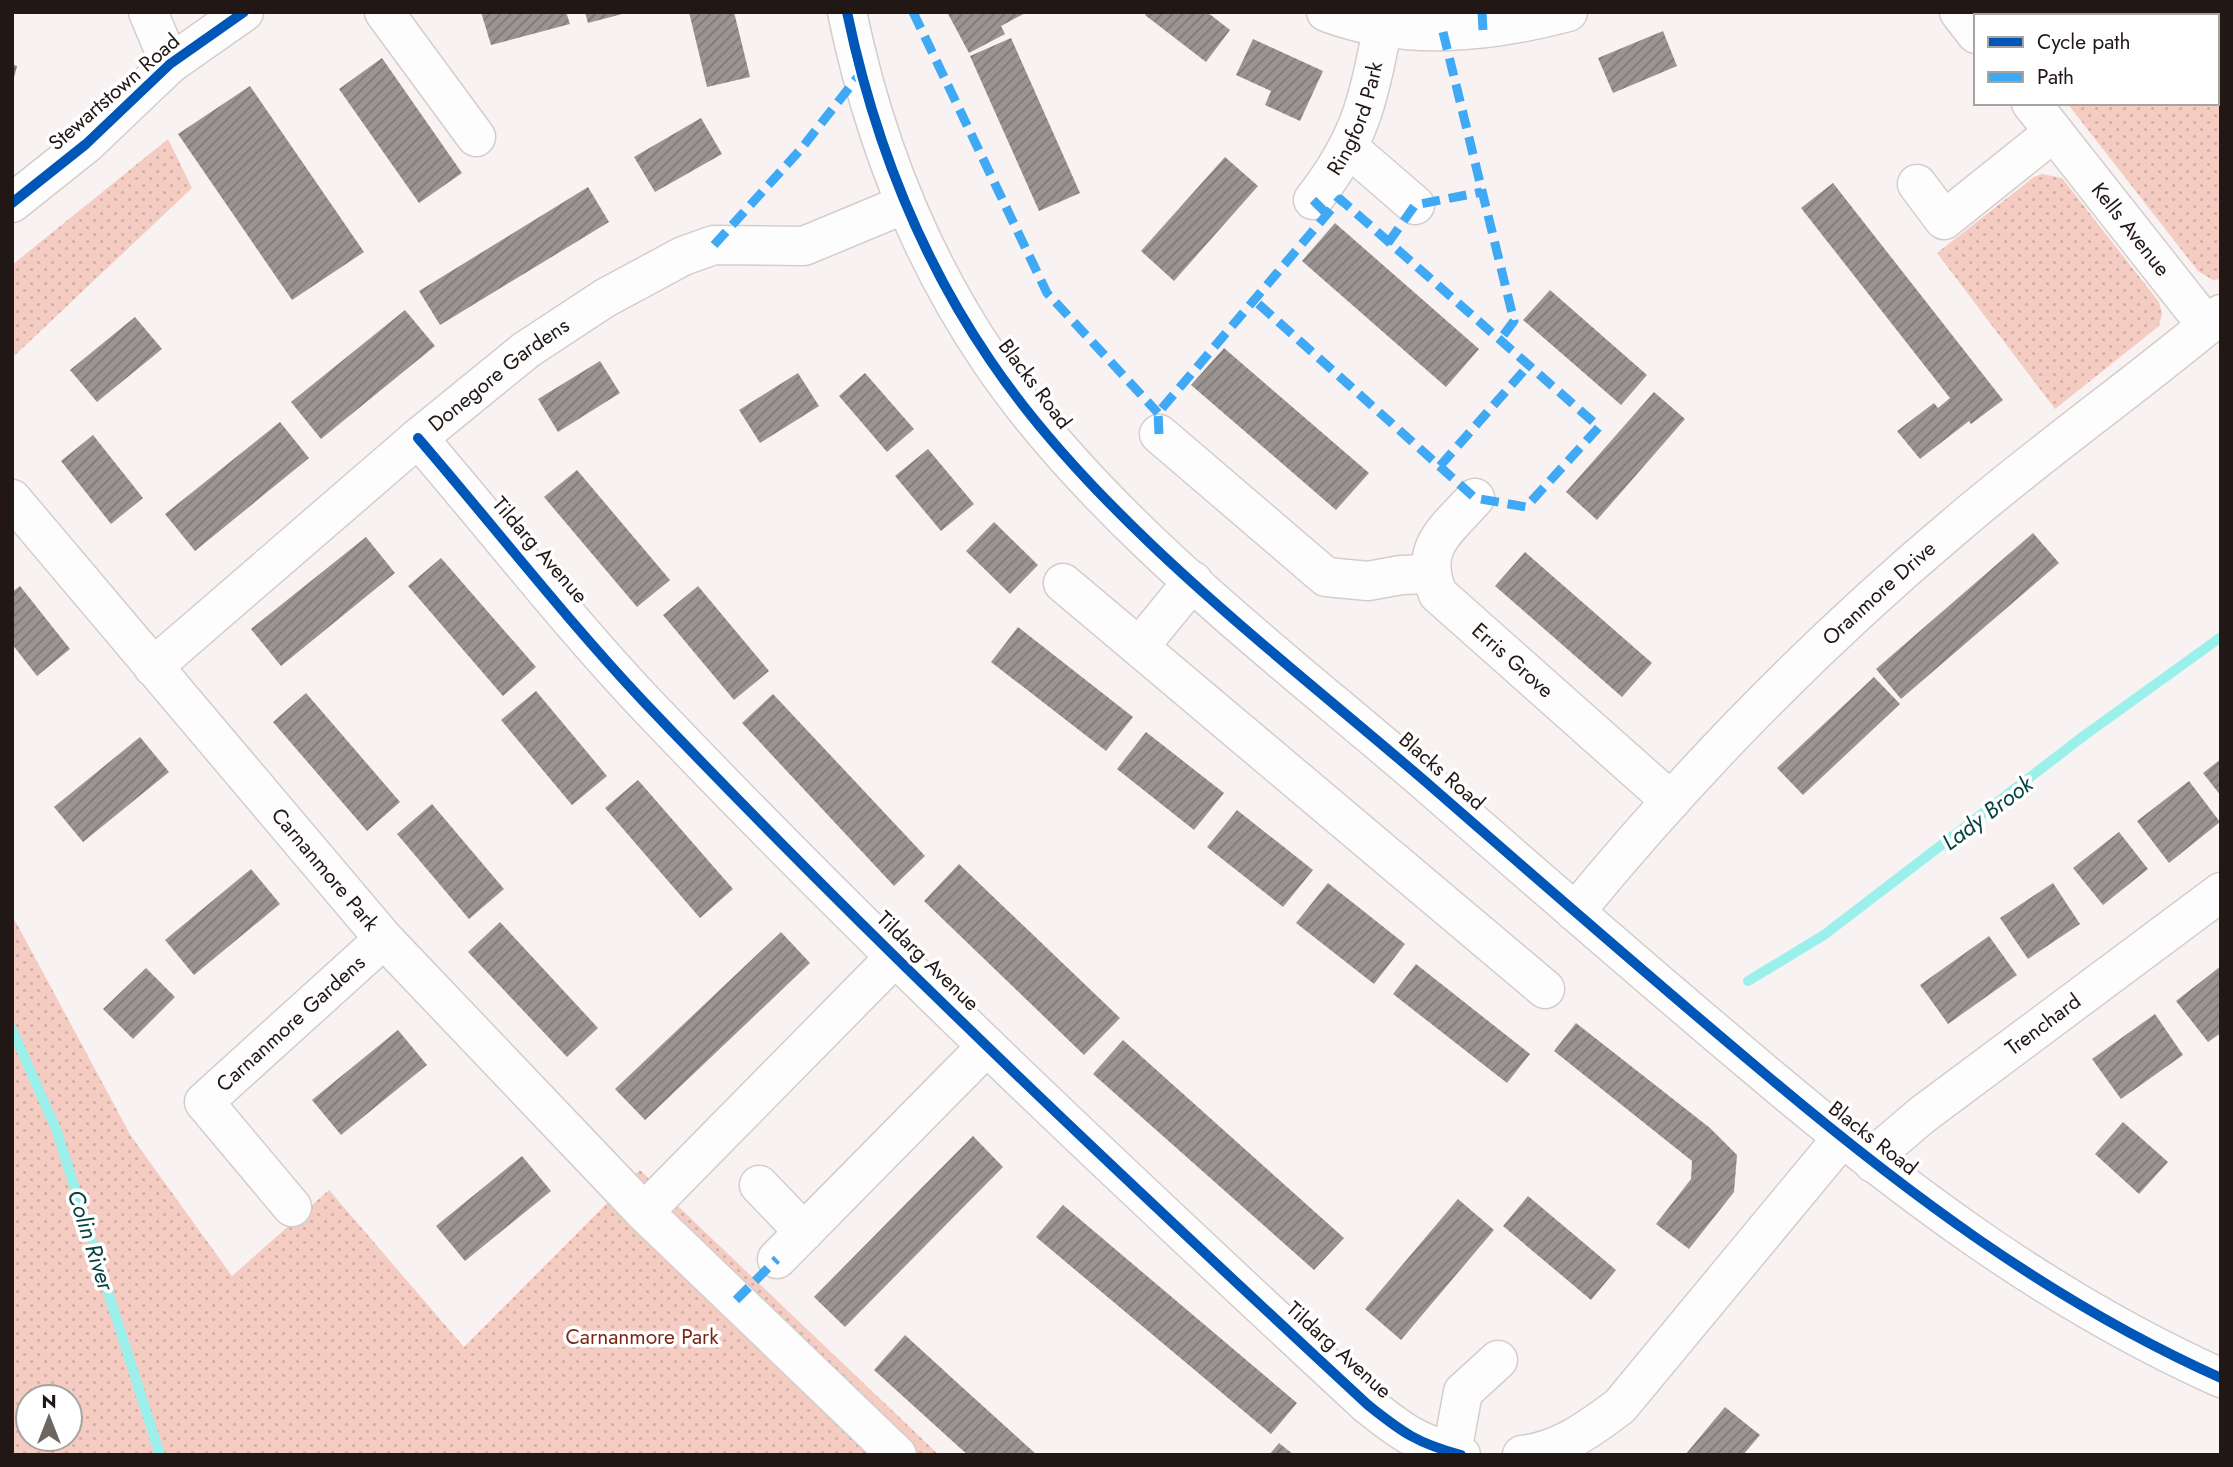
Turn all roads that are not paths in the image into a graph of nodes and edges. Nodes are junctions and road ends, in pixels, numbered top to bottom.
1 (148, 12) edge
2 (244, 12) edge
3 (384, 12) edge
4 (847, 12) edge
5 (1326, 12) edge
6 (1568, 12) edge
7 (1959, 12) edge
8 (1382, 29) junction
9 (1974, 31) edge
10 (170, 64) junction
11 (2043, 118) edge
12 (476, 136) dead end
13 (1349, 148) junction
14 (1917, 184) dead end
15 (1313, 200) dead end
16 (12, 203) edge
17 (905, 204) junction
18 (1415, 205) dead end
19 (2214, 320) edge
20 (1159, 434) dead end
21 (418, 438) junction
22 (1475, 498) dead end
23 (12, 499) edge
24 (1429, 574) junction
25 (1193, 581) junction
26 (1063, 583) dead end
27 (1139, 647) junction
28 (153, 667) junction
29 (1671, 801) junction
30 (2221, 892) edge
31 (1575, 912) junction
32 (384, 939) junction
33 (895, 957) junction
34 (1545, 989) dead end
35 (988, 1046) junction
36 (1842, 1138) junction
37 (1873, 1163) junction
38 (759, 1185) dead end
39 (292, 1207) dead end
40 (644, 1212) junction
41 (804, 1231) junction
42 (776, 1259) dead end
43 (1498, 1360) dead end
44 (2221, 1378) edge
45 (1457, 1454) edge
46 (897, 1455) edge
47 (1522, 1455) edge

1 - 10 street
2 - 10 street, Stewartstown Road
3 - 12 street
4 - 17 street, Blacks Road
5 - 8 street
6 - 8 street
7 - 9 street
8 - 13 street, Ringford Park
10 - 16 street, Stewartstown Road
11 - 14 street, Kells Avenue
11 - 19 street, Kells Avenue
13 - 15 street, Ringford Park
13 - 18 street
17 - 21 street, Donegore Gardens
17 - 25 street, Blacks Road
19 - 29 street, Oranmore Drive
20 - 24 street
21 - 28 street, Donegore Gardens
21 - 33 street, Tildarg Avenue
22 - 24 street
23 - 28 street, Carnanmore Park
24 - 29 street, Erris Grove
25 - 27 street
25 - 31 street, Blacks Road
26 - 27 street
27 - 34 street
28 - 32 street, Carnanmore Park
29 - 31 street, Oranmore Drive
30 - 37 street, Trenchard
31 - 36 street, Blacks Road
32 - 39 street, Carnanmore Gardens
32 - 40 street, Carnanmore Park
33 - 35 street, Tildarg Avenue
33 - 40 street, Tildarg Avenue
35 - 41 street
35 - 45 street, Tildarg Avenue
36 - 37 street, Blacks Road
36 - 47 street
37 - 44 street, Blacks Road
38 - 41 street
40 - 46 street, Carnanmore Park
41 - 42 street
43 - 45 street

